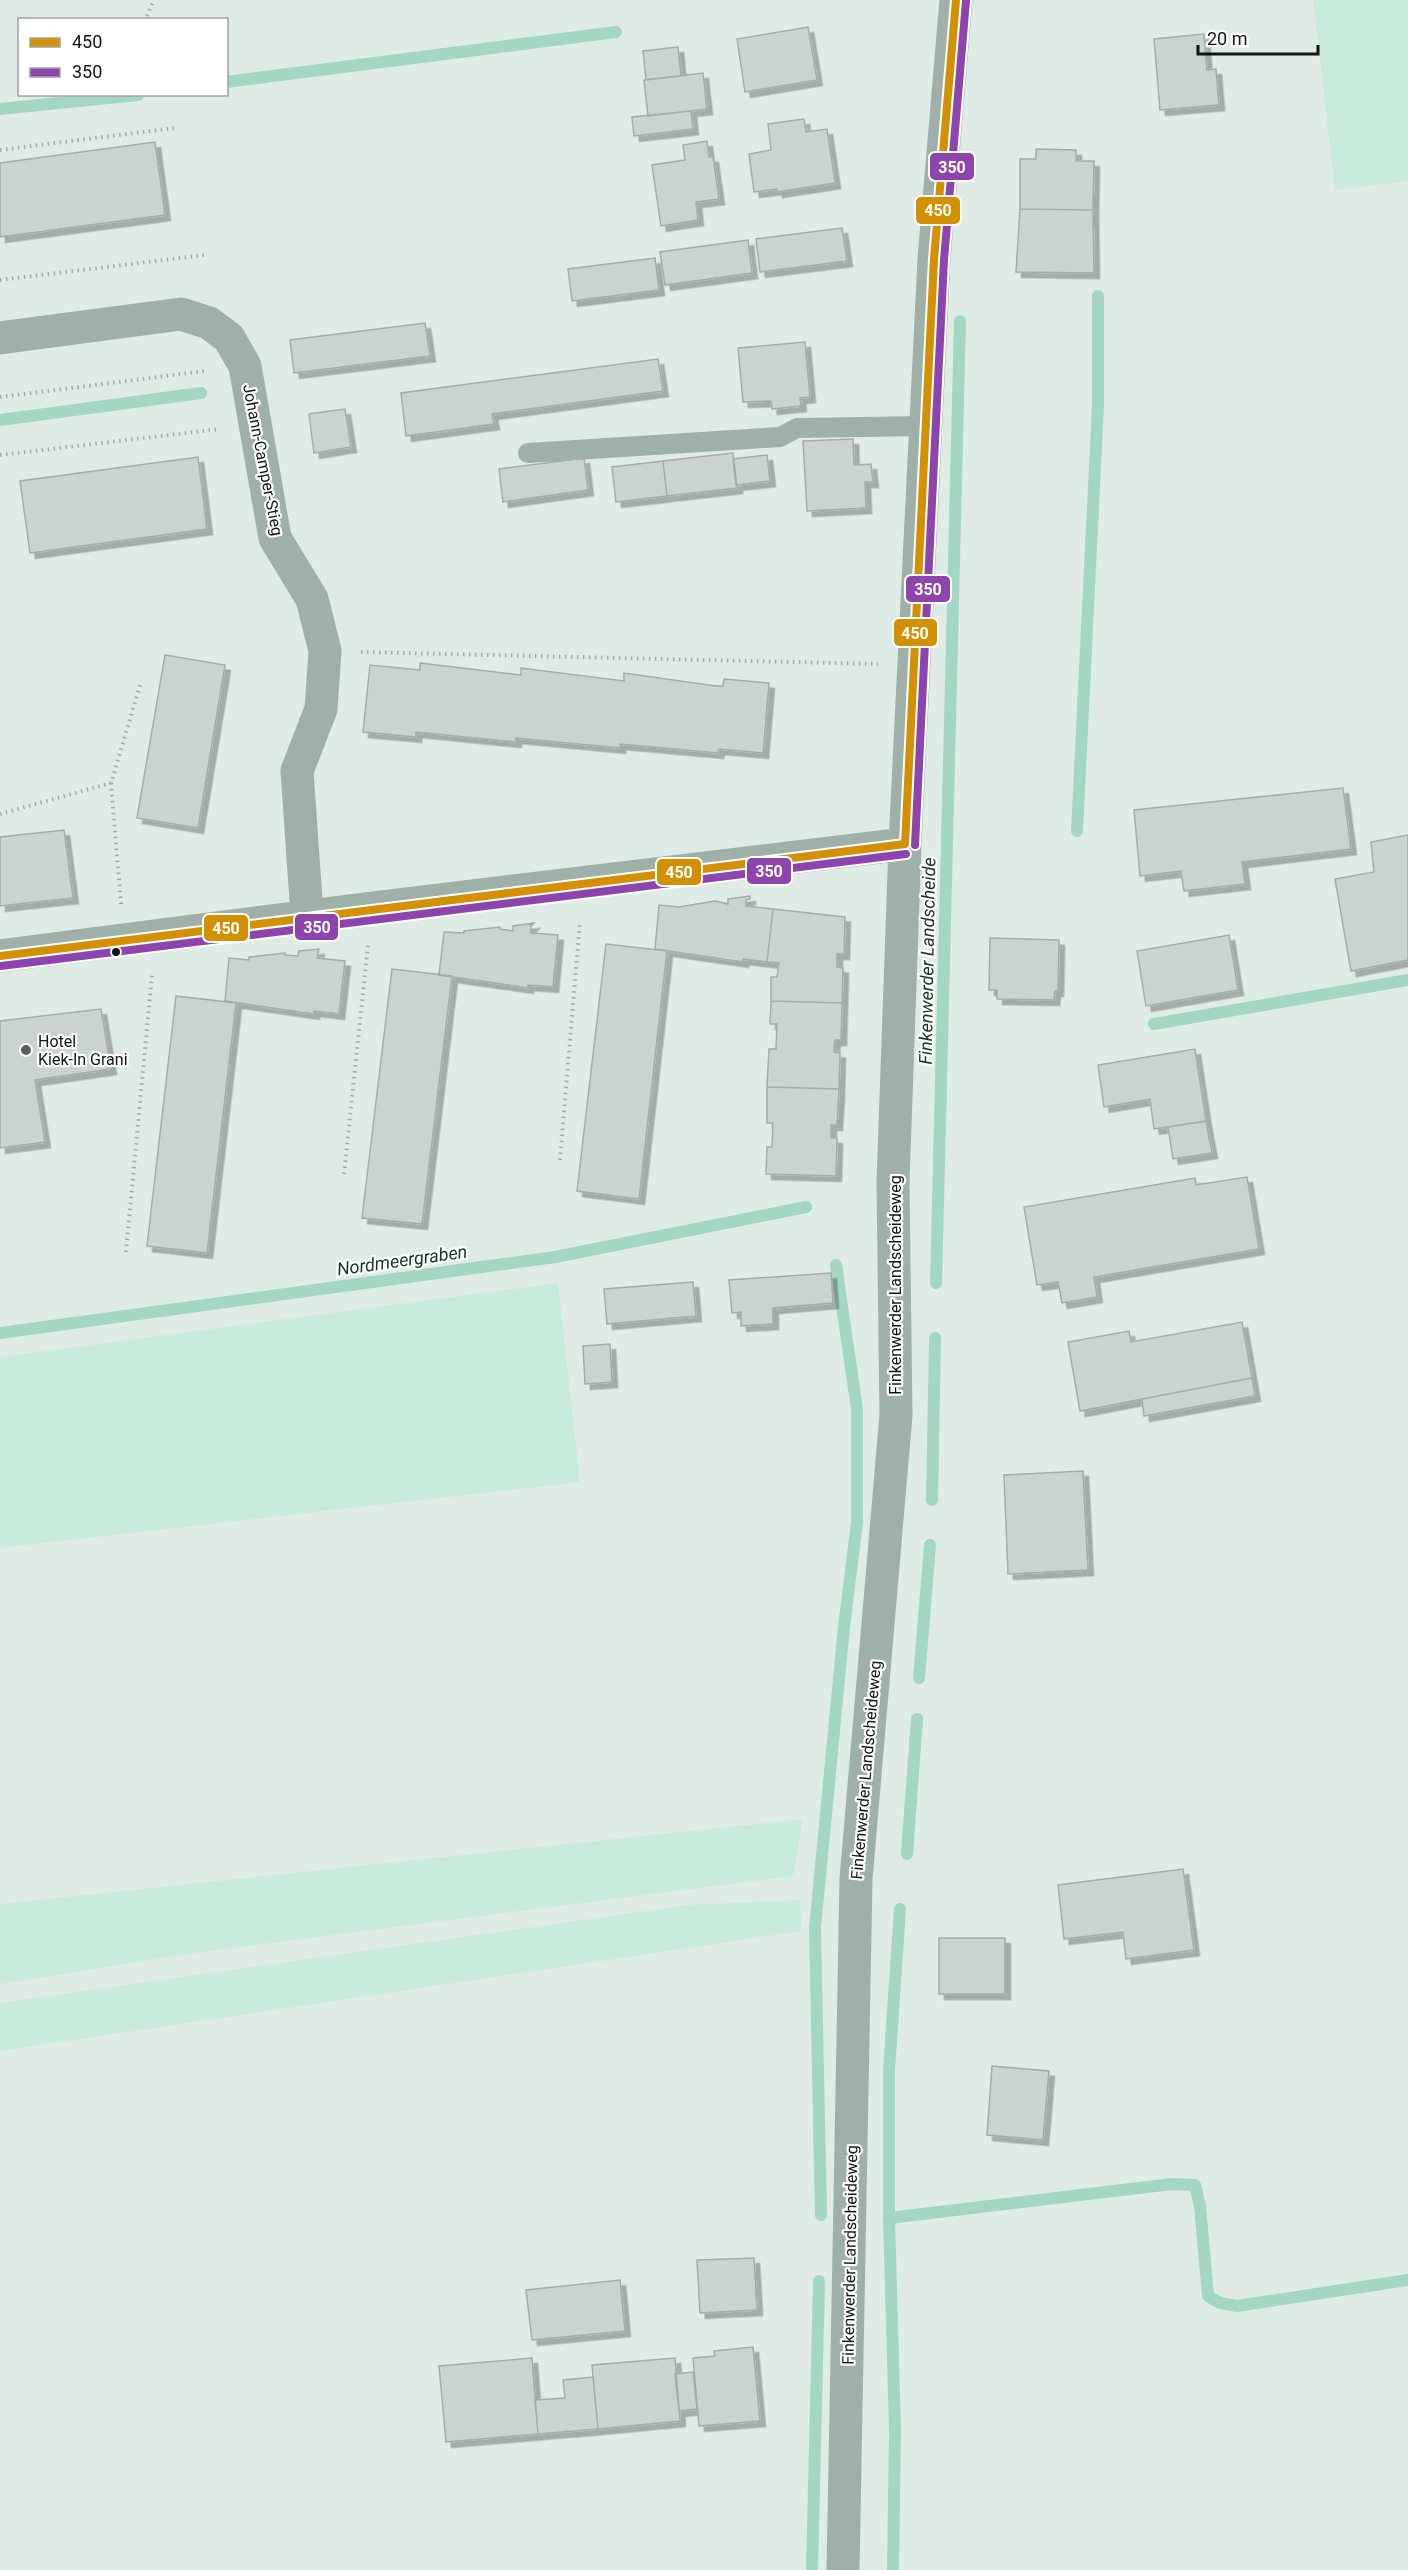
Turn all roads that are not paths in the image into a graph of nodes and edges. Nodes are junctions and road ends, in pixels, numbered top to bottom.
1 (956, 0) edge
2 (0, 338) edge
3 (926, 426) junction
4 (528, 453) dead end
5 (905, 844) junction
6 (308, 915) junction
7 (0, 956) edge
8 (843, 2570) edge

1 - 3 street, Finkenwerder Landscheideweg
2 - 6 street, Johann-Camper-Stieg
3 - 4 lane
3 - 5 street, Finkenwerder Landscheideweg
5 - 6 street
5 - 8 street, Finkenwerder Landscheideweg
6 - 7 street

